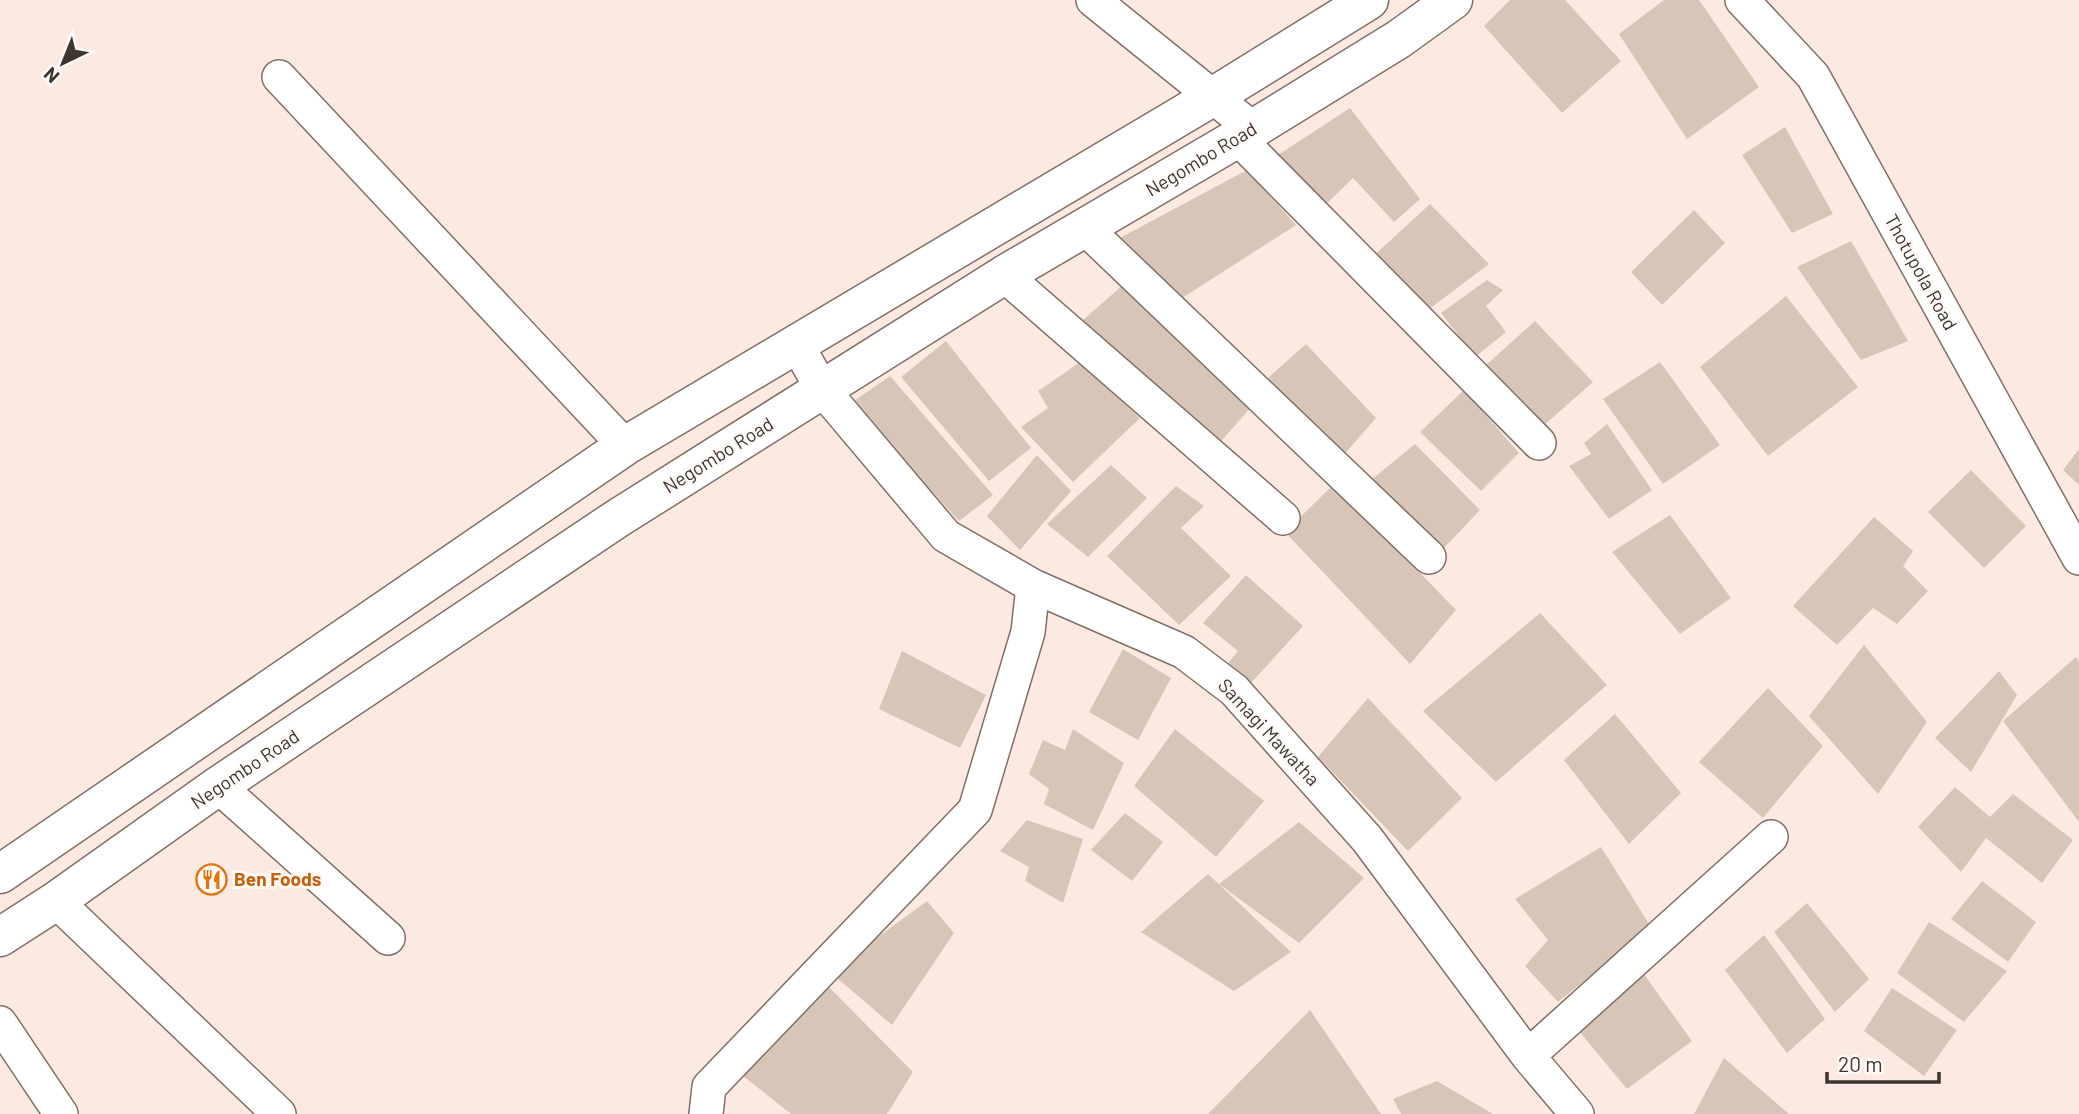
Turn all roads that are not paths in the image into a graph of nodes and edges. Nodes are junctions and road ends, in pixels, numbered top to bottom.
1 (1093, 0) edge
2 (1369, 0) edge
3 (1453, 0) edge
4 (1742, 0) edge
5 (279, 77) dead end
6 (1214, 96) junction
7 (1246, 133) junction
8 (1085, 228) junction
9 (1004, 275) junction
10 (796, 343) junction
11 (822, 388) junction
12 (1539, 443) dead end
13 (625, 446) junction
14 (1283, 518) dead end
15 (1429, 557) dead end
16 (2079, 558) edge
17 (1033, 586) junction
18 (218, 786) junction
19 (1771, 837) dead end
20 (0, 874) edge
21 (56, 901) junction
22 (0, 937) edge
23 (388, 938) dead end
24 (0, 1023) edge
25 (1528, 1056) junction
26 (61, 1114) edge
27 (279, 1114) edge
28 (706, 1114) edge
29 (1577, 1114) edge

1 - 6 street
2 - 6 highway
3 - 7 highway, Negombo Road
4 - 16 street, Thotupola Road
5 - 13 street
6 - 7 street
6 - 10 highway
7 - 8 highway, Negombo Road
7 - 12 street
8 - 9 highway, Negombo Road
8 - 15 street
9 - 11 highway, Negombo Road
9 - 14 street
10 - 11 street, Samagi Mawatha
10 - 13 highway
11 - 17 street, Samagi Mawatha
11 - 18 highway, Negombo Road
13 - 20 highway
17 - 25 street, Samagi Mawatha
17 - 28 street
18 - 21 highway, Negombo Road
18 - 23 street
19 - 25 street
21 - 22 highway, Negombo Road
21 - 27 street
24 - 26 street
25 - 29 street, Samagi Mawatha

